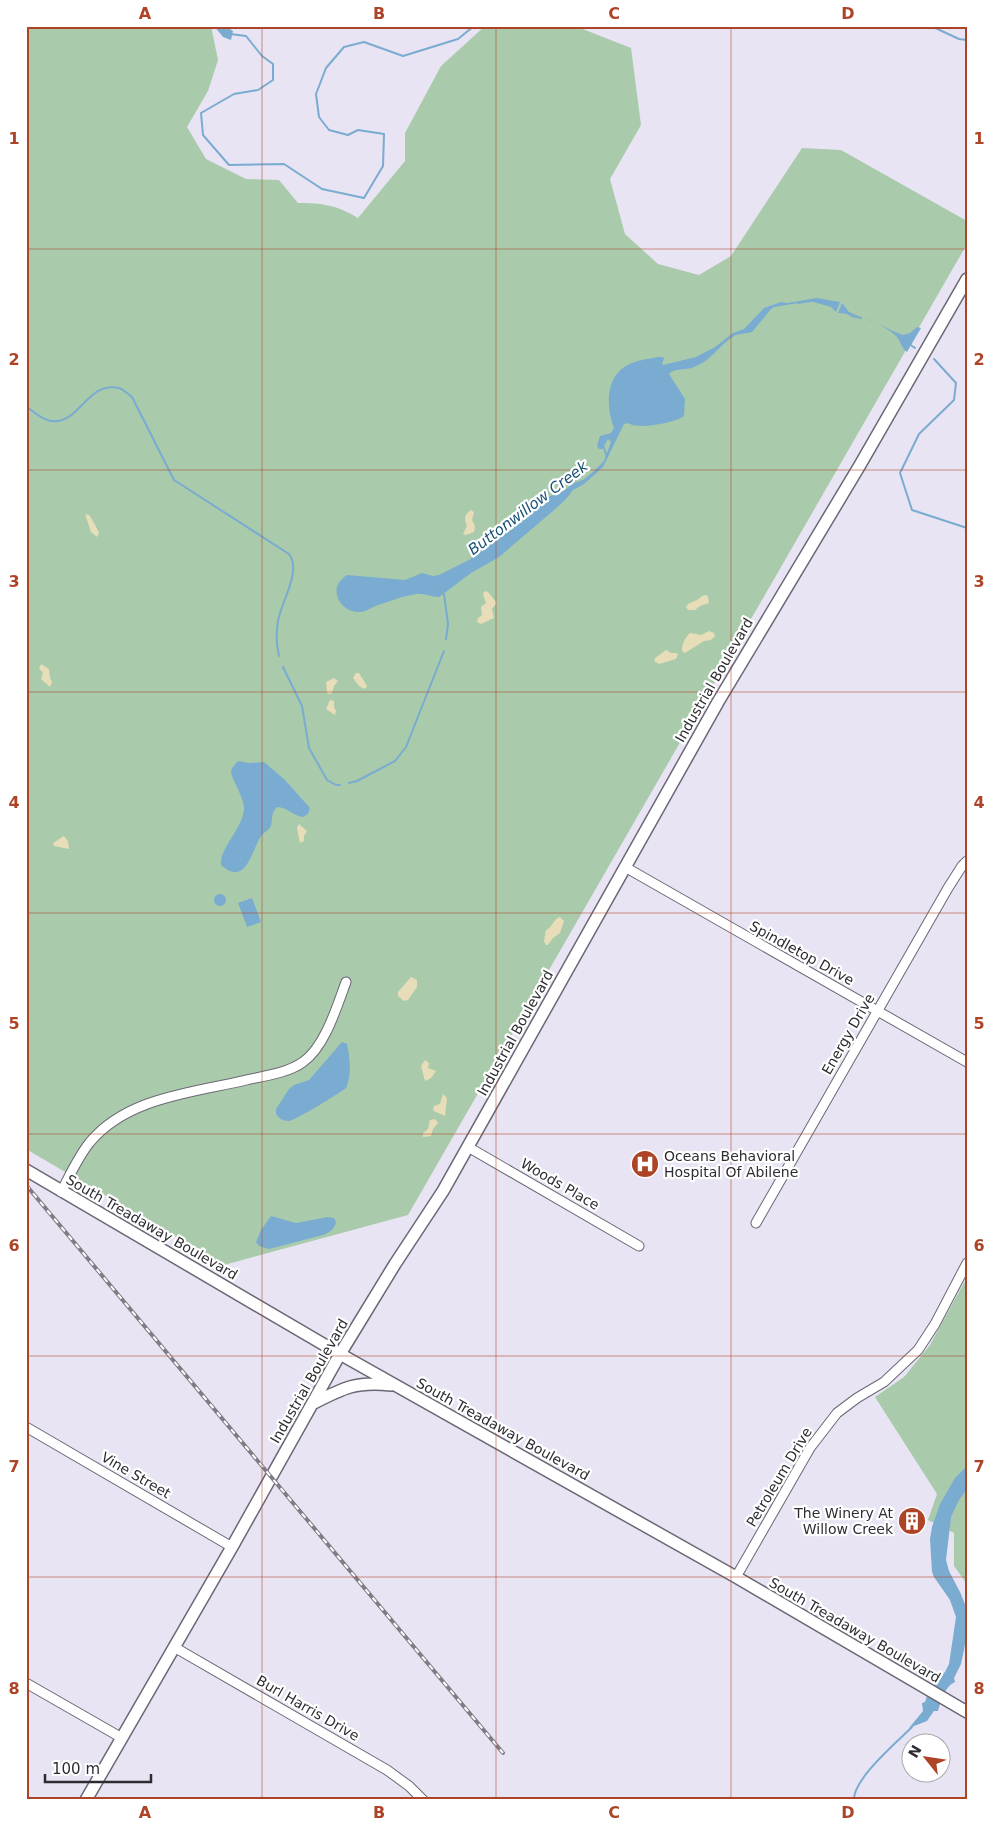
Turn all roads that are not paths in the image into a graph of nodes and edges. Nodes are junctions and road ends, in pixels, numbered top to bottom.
1 (967, 279) edge
2 (967, 861) edge
3 (625, 867) junction
4 (346, 982) dead end
5 (878, 1011) junction
6 (967, 1062) edge
7 (468, 1147) junction
8 (26, 1170) edge
9 (61, 1192) junction
10 (756, 1223) dead end
11 (639, 1246) dead end
12 (967, 1263) edge
13 (340, 1354) junction
14 (395, 1386) junction
15 (312, 1404) junction
16 (26, 1427) edge
17 (232, 1546) junction
18 (736, 1577) junction
19 (174, 1647) junction
20 (26, 1683) edge
21 (967, 1712) edge
22 (122, 1738) junction
23 (86, 1800) edge
24 (423, 1800) edge

1 - 3 main road, Industrial Boulevard
2 - 5 street, Energy Drive
3 - 5 street, Spindletop Drive
3 - 7 main road, Industrial Boulevard
4 - 9 street
5 - 6 street, Spindletop Drive
5 - 10 street, Energy Drive
7 - 11 street, Woods Place
7 - 13 main road, Industrial Boulevard
8 - 9 main road, South Treadaway Boulevard
9 - 13 main road, South Treadaway Boulevard
12 - 18 street, Petroleum Drive
13 - 14 main road, South Treadaway Boulevard
13 - 15 main road, Industrial Boulevard
14 - 15 main road
14 - 18 main road, South Treadaway Boulevard
15 - 17 main road, Industrial Boulevard
16 - 17 street, Vine Street
17 - 19 main road, Industrial Boulevard
18 - 21 main road, South Treadaway Boulevard
19 - 22 main road, Industrial Boulevard
19 - 24 street, Burl Harris Drive
20 - 22 street
22 - 23 main road, Industrial Boulevard

